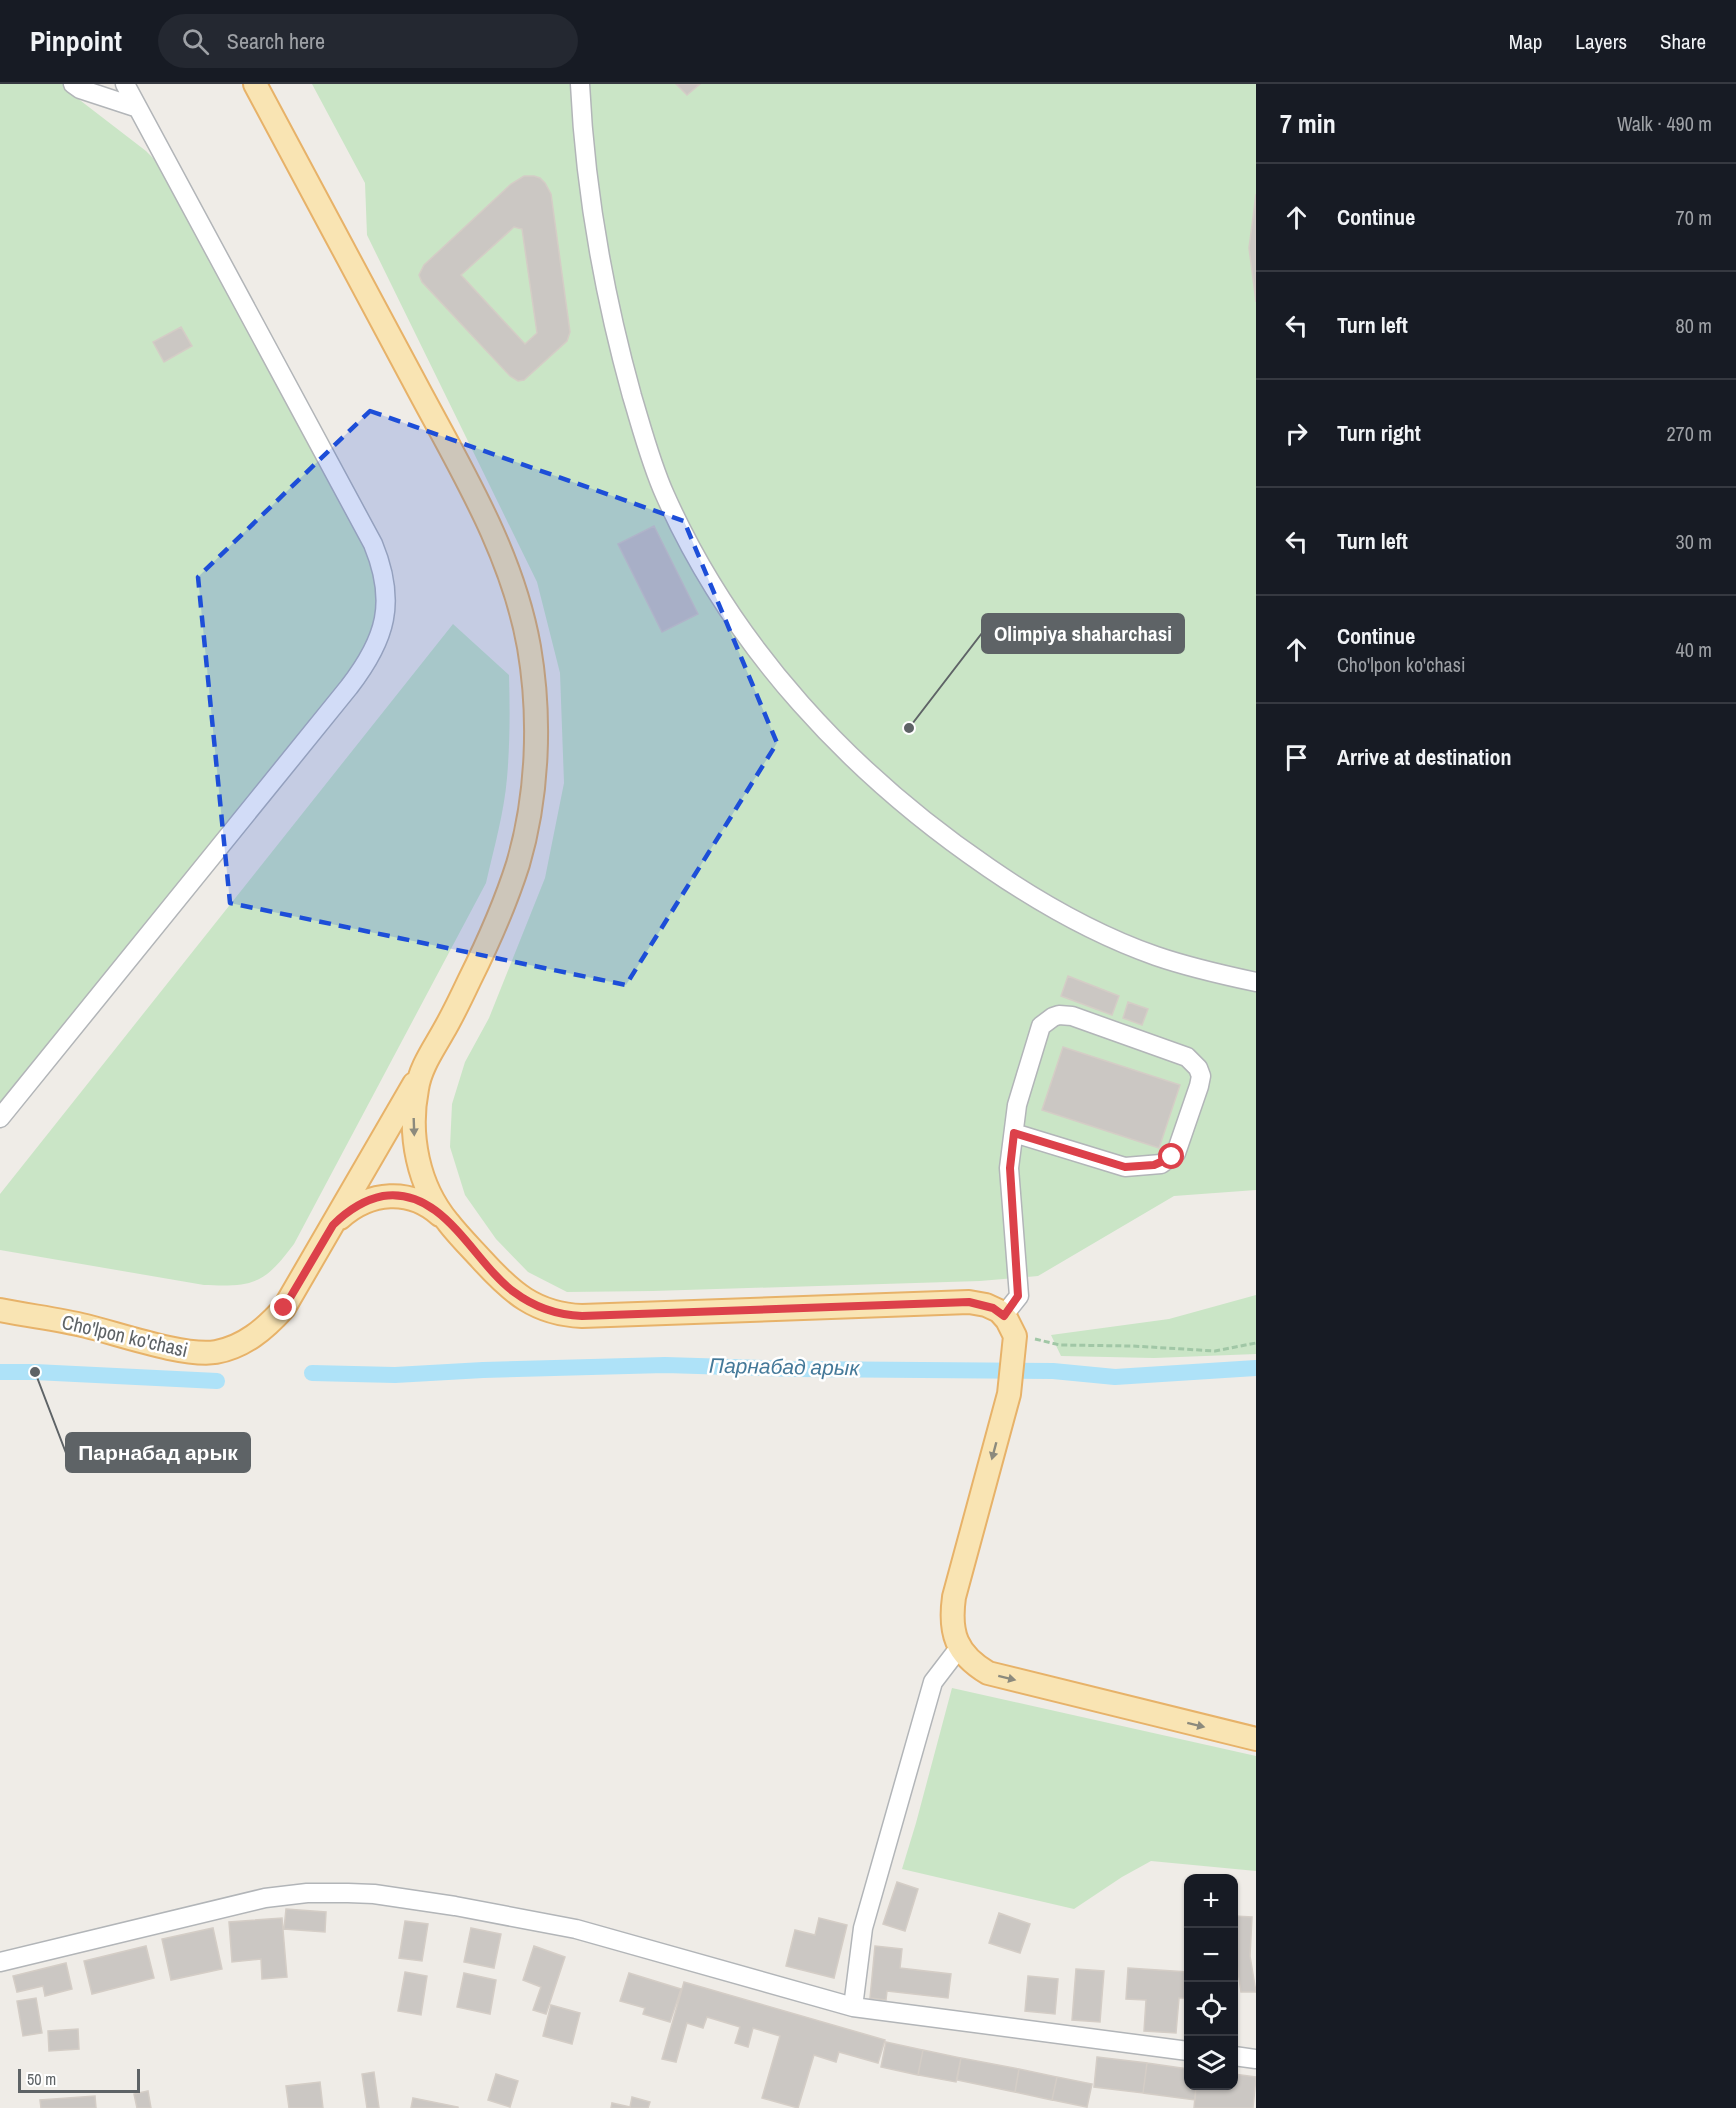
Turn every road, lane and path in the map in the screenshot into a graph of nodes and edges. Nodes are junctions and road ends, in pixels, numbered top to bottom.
1 (73, 84) edge
2 (125, 84) edge
3 (255, 84) edge
4 (580, 84) edge
5 (138, 108) junction
6 (1256, 982) edge
7 (422, 1070) junction
8 (0, 1118) edge
9 (1014, 1133) junction
10 (448, 1222) junction
11 (333, 1225) junction
12 (0, 1310) edge
13 (1004, 1316) junction
14 (1256, 1343) edge
15 (1014, 1345) junction
16 (959, 1648) junction
17 (1256, 1739) edge
18 (0, 1962) edge
19 (853, 2007) junction
20 (1184, 2050) edge
21 (1238, 2057) edge
22 (1256, 2059) edge

1 - 5 street
2 - 5 street
3 - 7 main road, Cho'lpon ko'chasi
4 - 6 street
5 - 8 street
7 -> 10 main road
7 - 11 main road, Cho'lpon ko'chasi
9 - 9 street
9 - 13 street
10 - 11 main road
10 - 13 main road
11 - 12 main road, Cho'lpon ko'chasi
13 - 15 main road
14 - 15 path
15 -> 16 main road
16 -> 17 main road
16 - 19 street
18 - 19 street
19 - 20 street
21 - 22 street

